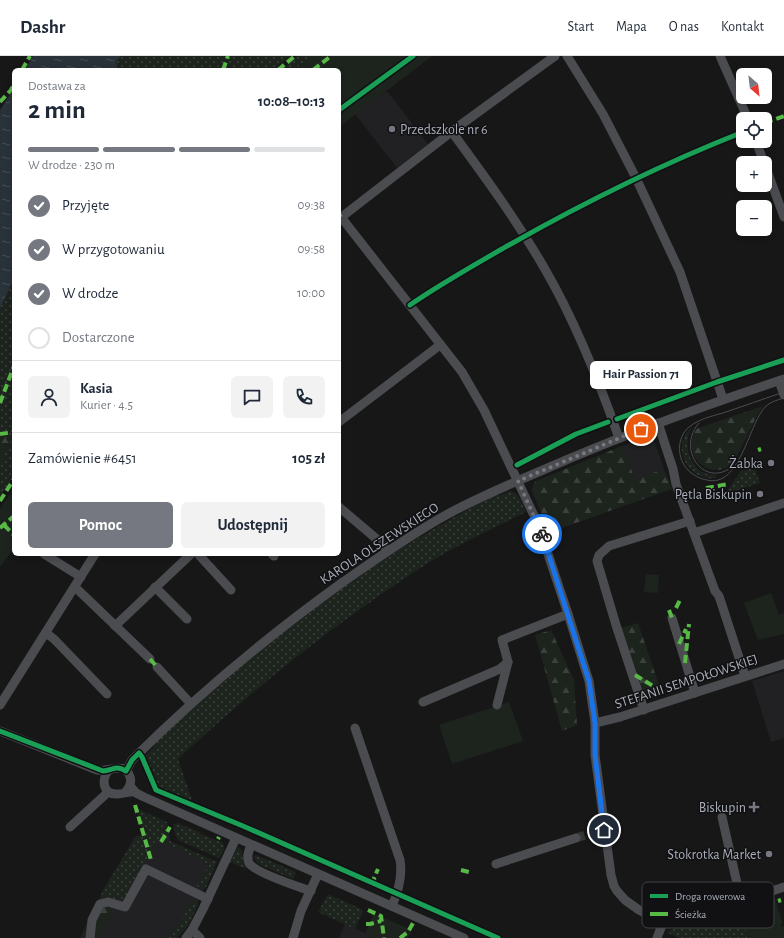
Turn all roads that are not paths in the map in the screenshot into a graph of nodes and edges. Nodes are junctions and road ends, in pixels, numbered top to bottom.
1 (555, 56) edge
2 (567, 56) edge
3 (720, 56) edge
4 (745, 112) edge
5 (452, 132) junction
6 (772, 184) edge
7 (341, 217) edge
8 (784, 217) edge
9 (341, 219) edge
10 (440, 344) junction
11 (782, 380) edge
12 (784, 395) edge
13 (723, 399) junction
14 (341, 420) edge
15 (658, 423) junction
16 (619, 438) junction
17 (518, 481) junction
18 (784, 503) edge
19 (341, 509) edge
20 (690, 521) junction
21 (694, 533) junction
22 (388, 551) junction
23 (47, 556) edge
24 (94, 556) edge
25 (189, 556) edge
26 (200, 556) edge
27 (80, 577) junction
28 (75, 587) junction
29 (155, 588) junction
30 (232, 590) dead end
31 (568, 614) junction
32 (672, 618) dead end
33 (187, 619) dead end
34 (115, 626) junction
35 (46, 633) junction
36 (150, 659) dead end
37 (508, 662) junction
38 (784, 664) edge
39 (157, 667) dead end
40 (745, 676) junction
41 (694, 693) junction
42 (107, 694) dead end
43 (424, 702) dead end
44 (191, 704) junction
45 (0, 705) edge
46 (497, 706) dead end
47 (644, 710) junction
48 (595, 723) junction
49 (355, 728) dead end
50 (0, 731) edge
51 (124, 769) junction
52 (106, 773) junction
53 (131, 790) junction
54 (108, 793) junction
55 (722, 817) dead end
56 (70, 827) dead end
57 (604, 830) junction
58 (592, 834) tunnel mouth
59 (236, 838) junction
60 (576, 838) tunnel mouth
61 (251, 845) junction
62 (496, 864) dead end
63 (318, 874) junction
64 (737, 882) edge
65 (784, 887) edge
66 (774, 890) edge
67 (311, 891) junction
68 (208, 899) junction
69 (392, 906) junction
70 (642, 912) edge
71 (661, 928) edge
72 (192, 930) junction
73 (90, 938) edge
74 (186, 938) edge
75 (200, 938) edge
76 (293, 938) edge
77 (464, 938) edge
78 (657, 938) edge

1 - 5 street
2 - 13 street
3 - 4 street
5 - 7 street
5 - 16 street
6 - 8 street
9 - 10 street
10 - 14 street
10 - 17 street
11 - 12 street
11 - 13 street, KAROLA OLSZEWSKIEGO
13 - 15 street, KAROLA OLSZEWSKIEGO
15 - 16 street, KAROLA OLSZEWSKIEGO
15 - 20 street
16 - 17 street, KAROLA OLSZEWSKIEGO
17 - 22 street, KAROLA OLSZEWSKIEGO
17 - 31 street
18 - 21 street
19 - 22 street
20 - 21 street
20 - 47 street
21 - 40 street
22 - 44 street, KAROLA OLSZEWSKIEGO
23 - 27 street
24 - 27 street
25 - 29 street
26 - 30 street
27 - 28 street
28 - 34 street
28 - 35 street
29 - 33 street
29 - 34 street
31 - 37 street
31 - 48 street
32 - 41 street
34 - 36 street
35 - 42 street
35 - 45 street
37 - 43 street
37 - 46 street
38 - 40 street, STEFANII SEMPOŁOWSKIEJ
39 - 44 street
40 - 41 street, STEFANII SEMPOŁOWSKIEJ
41 - 47 street, STEFANII SEMPOŁOWSKIEJ
44 - 51 street, KAROLA OLSZEWSKIEGO
47 - 48 street, STEFANII SEMPOŁOWSKIEJ
48 - 57 street
49 - 69 street
50 - 52 street
51 - 52 street
51 - 53 street
52 - 54 street
53 - 54 street
53 - 59 street
54 - 56 street
55 - 64 street
57 - 58 street
57 - 70 street
59 - 61 street
59 - 68 street
60 - 62 street
61 - 63 street
61 - 67 street
63 - 67 street
63 - 69 street
65 - 66 street
67 - 76 street
68 - 72 street
68 - 73 street
69 - 77 street
71 - 78 street
72 - 74 street
72 - 75 street

